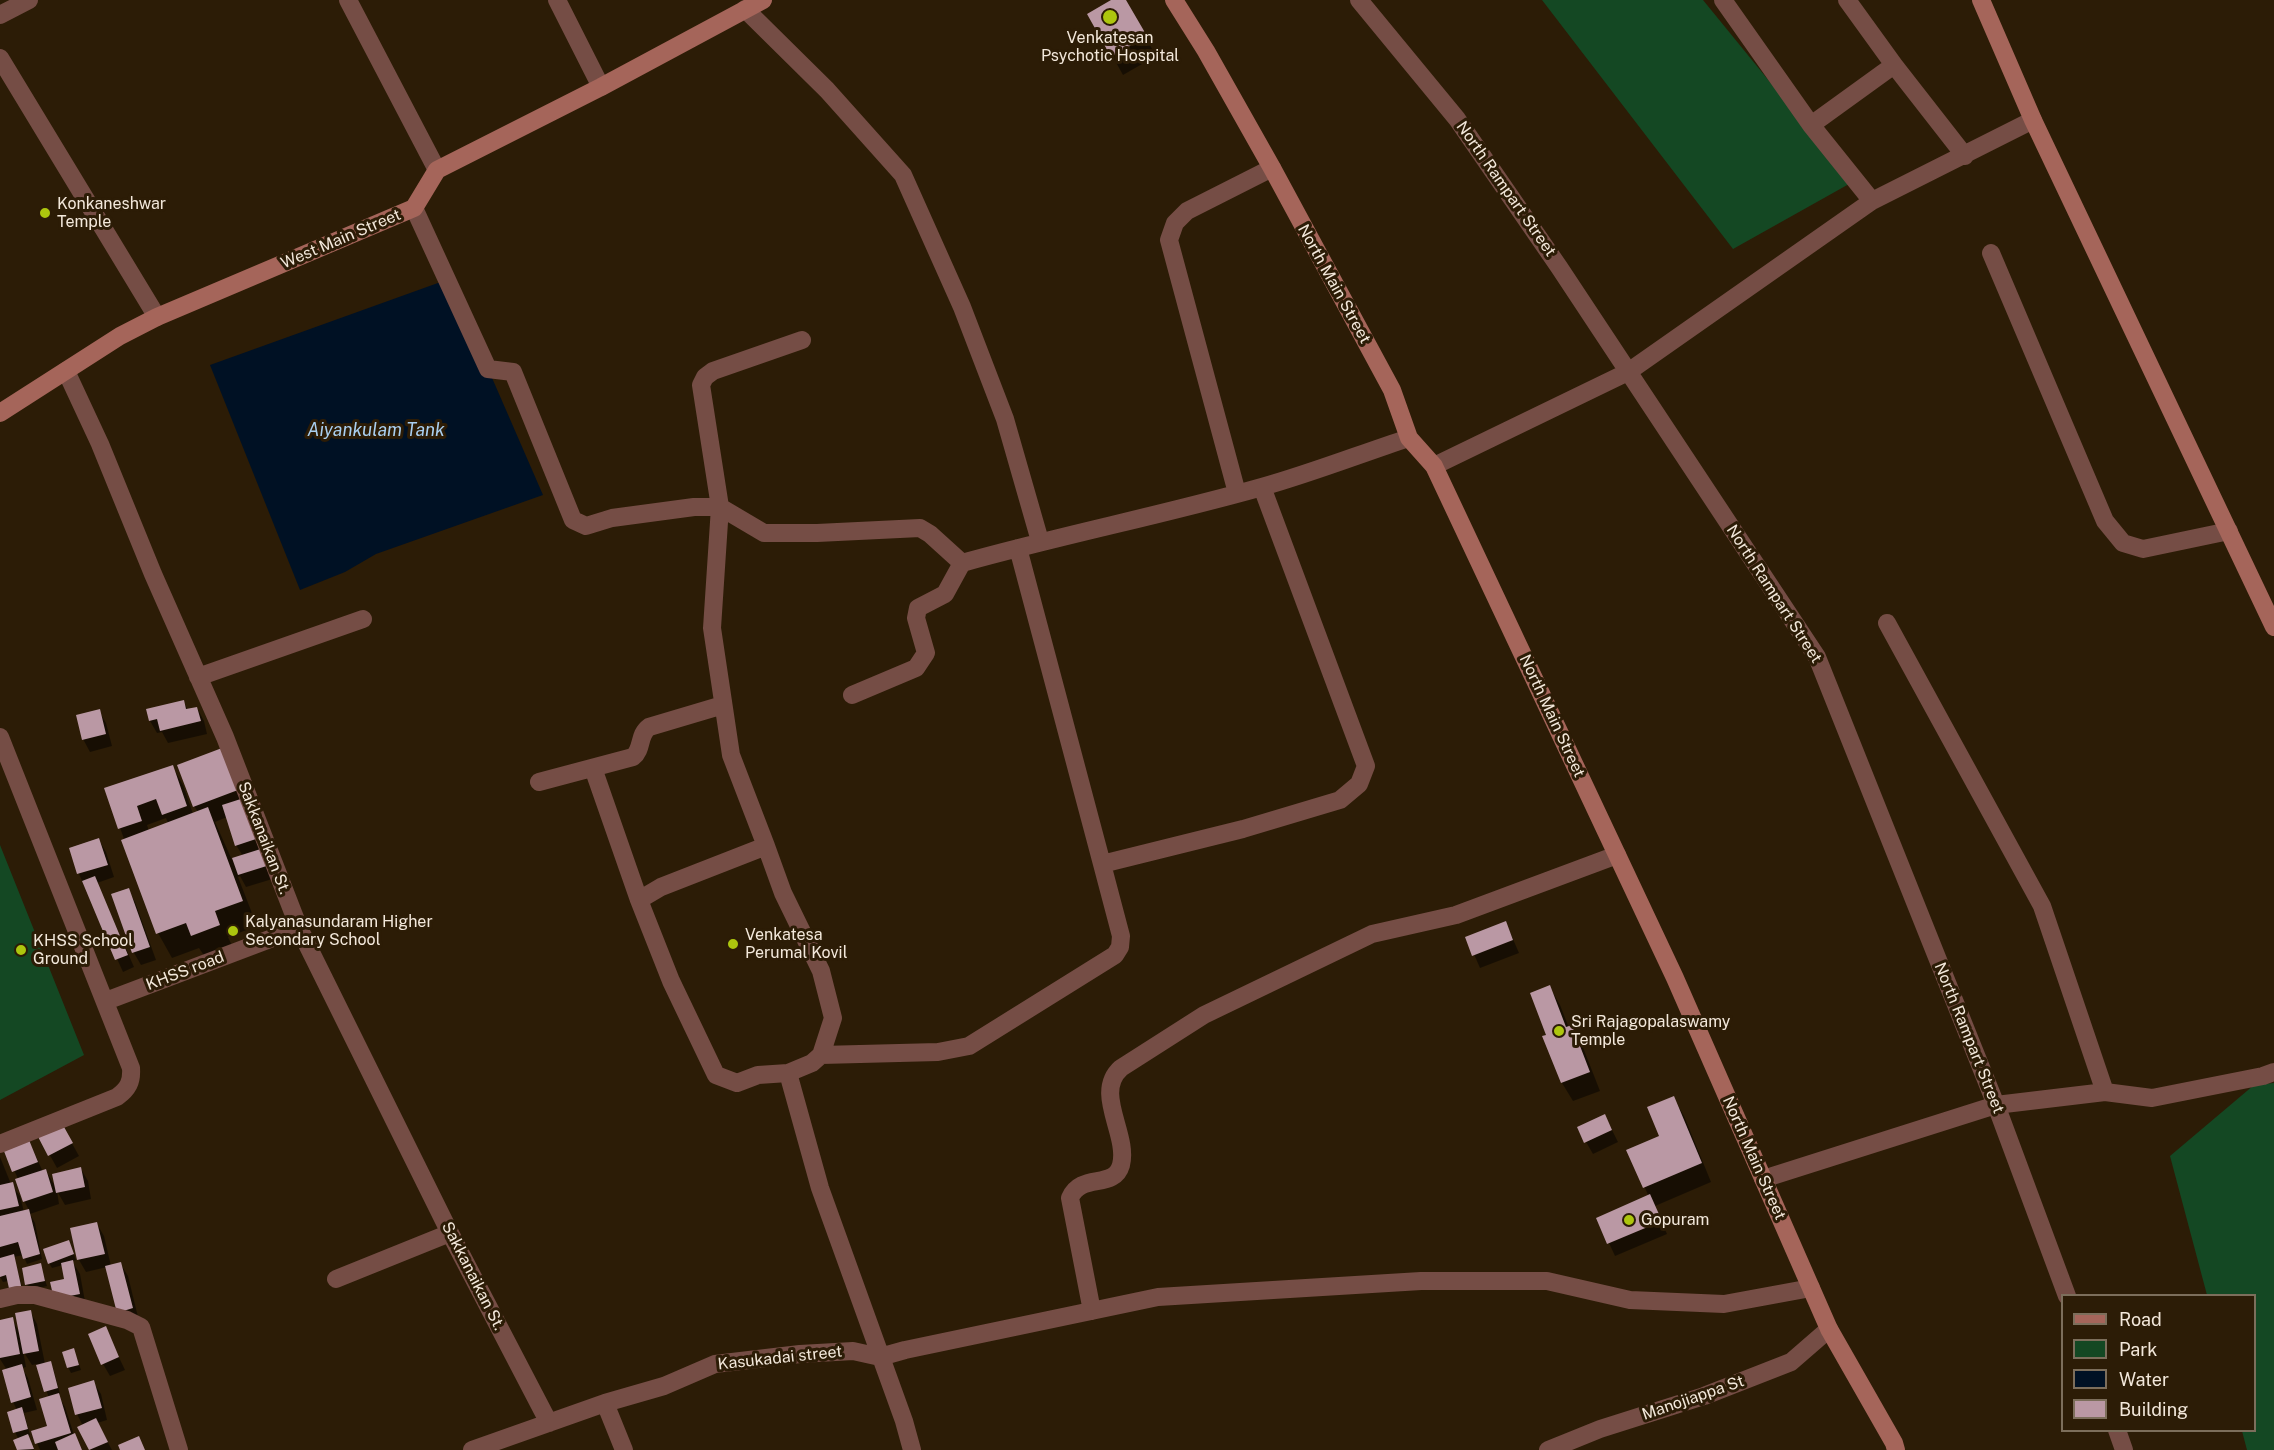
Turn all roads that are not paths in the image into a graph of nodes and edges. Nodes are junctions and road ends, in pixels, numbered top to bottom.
1 (29, 0) edge
2 (348, 0) edge
3 (557, 0) edge
4 (763, 0) edge
5 (1174, 0) edge
6 (1359, 0) edge
7 (1723, 0) edge
8 (1847, 0) edge
9 (1981, 0) edge
10 (745, 9) junction
11 (0, 15) edge
12 (0, 58) edge
13 (1894, 65) junction
14 (601, 87) junction
15 (2033, 120) junction
16 (1811, 125) junction
17 (1965, 156) junction
18 (1272, 168) junction
19 (437, 170) junction
20 (1865, 206) junction
21 (414, 208) junction
22 (1991, 253) dead end
23 (157, 317) junction
24 (802, 340) dead end
25 (66, 371) junction
26 (1629, 372) junction
27 (0, 413) edge
28 (1409, 438) junction
29 (1434, 466) junction
30 (1262, 487) junction
31 (1237, 493) junction
32 (720, 507) junction
33 (2229, 531) junction
34 (1040, 541) junction
35 (1018, 548) junction
36 (962, 563) junction
37 (363, 619) dead end
38 (1887, 623) dead end
39 (2274, 627) edge
40 (198, 677) junction
41 (852, 695) dead end
42 (723, 705) junction
43 (0, 737) edge
44 (593, 768) junction
45 (539, 782) dead end
46 (766, 846) junction
47 (1617, 855) junction
48 (1102, 864) junction
49 (639, 900) junction
50 (298, 928) junction
51 (106, 1001) junction
52 (820, 1055) junction
53 (788, 1073) junction
54 (2269, 1075) edge
55 (2105, 1092) junction
56 (1996, 1105) junction
57 (0, 1144) edge
58 (1763, 1179) junction
59 (450, 1233) junction
60 (336, 1279) dead end
61 (1811, 1288) junction
62 (2066, 1294) edge
63 (0, 1299) edge
64 (1092, 1311) junction
65 (1829, 1329) junction
66 (880, 1358) junction
67 (598, 1407) junction
68 (549, 1423) junction
69 (2117, 1432) edge
70 (179, 1450) edge
71 (472, 1450) edge
72 (624, 1450) edge
73 (912, 1450) edge
74 (1548, 1450) edge
75 (1896, 1450) edge
76 (2124, 1450) edge

1 - 11 street
2 - 19 street
3 - 14 street
4 - 10 street
5 - 18 street, North Main Street
6 - 26 street, North Rampart Street
7 - 16 street
8 - 13 street
9 - 15 street
10 - 14 street
10 - 34 street
12 - 23 street
13 - 16 street
13 - 17 street
14 - 19 street
15 - 17 street
15 - 33 street
16 - 20 street
17 - 20 street
18 - 28 street, North Main Street
18 - 31 street
19 - 21 street, West Main Street
20 - 26 street
21 - 23 street, West Main Street
21 - 32 street
22 - 33 street
23 - 25 street, West Main Street
24 - 32 street
25 - 27 street, West Main Street
25 - 40 street, Sakkanaikan St.
26 - 29 street
26 - 56 street, North Rampart Street
28 - 29 street, North Main Street
28 - 30 street
29 - 47 street, North Main Street
30 - 31 street
30 - 48 street
31 - 34 street
32 - 36 street
32 - 42 street
33 - 39 street
34 - 35 street
35 - 36 street
35 - 48 street
36 - 41 street
37 - 40 street
38 - 55 street
40 - 50 street, Sakkanaikan St.
42 - 44 street
42 - 46 street
43 - 51 street
44 - 45 street
44 - 49 street
46 - 49 street
46 - 52 street
47 - 58 street, North Main Street
47 - 64 street
48 - 52 street
49 - 53 street
50 - 51 street, KHSS road
50 - 59 street, Sakkanaikan St.
51 - 57 street
52 - 53 street
53 - 66 street
54 - 55 street
55 - 56 street
56 - 58 street
56 - 62 street, North Rampart Street
58 - 61 street, North Main Street
59 - 60 street
59 - 68 street, Sakkanaikan St.
61 - 64 street
61 - 65 street, North Main Street
63 - 70 street
64 - 66 street
65 - 74 street, Manojiappa St
65 - 75 street, North Main Street
66 - 67 street, Kasukadai street
66 - 73 street
67 - 68 street, Kasukadai street
67 - 72 street
68 - 71 street, Kasukadai street
69 - 76 street

